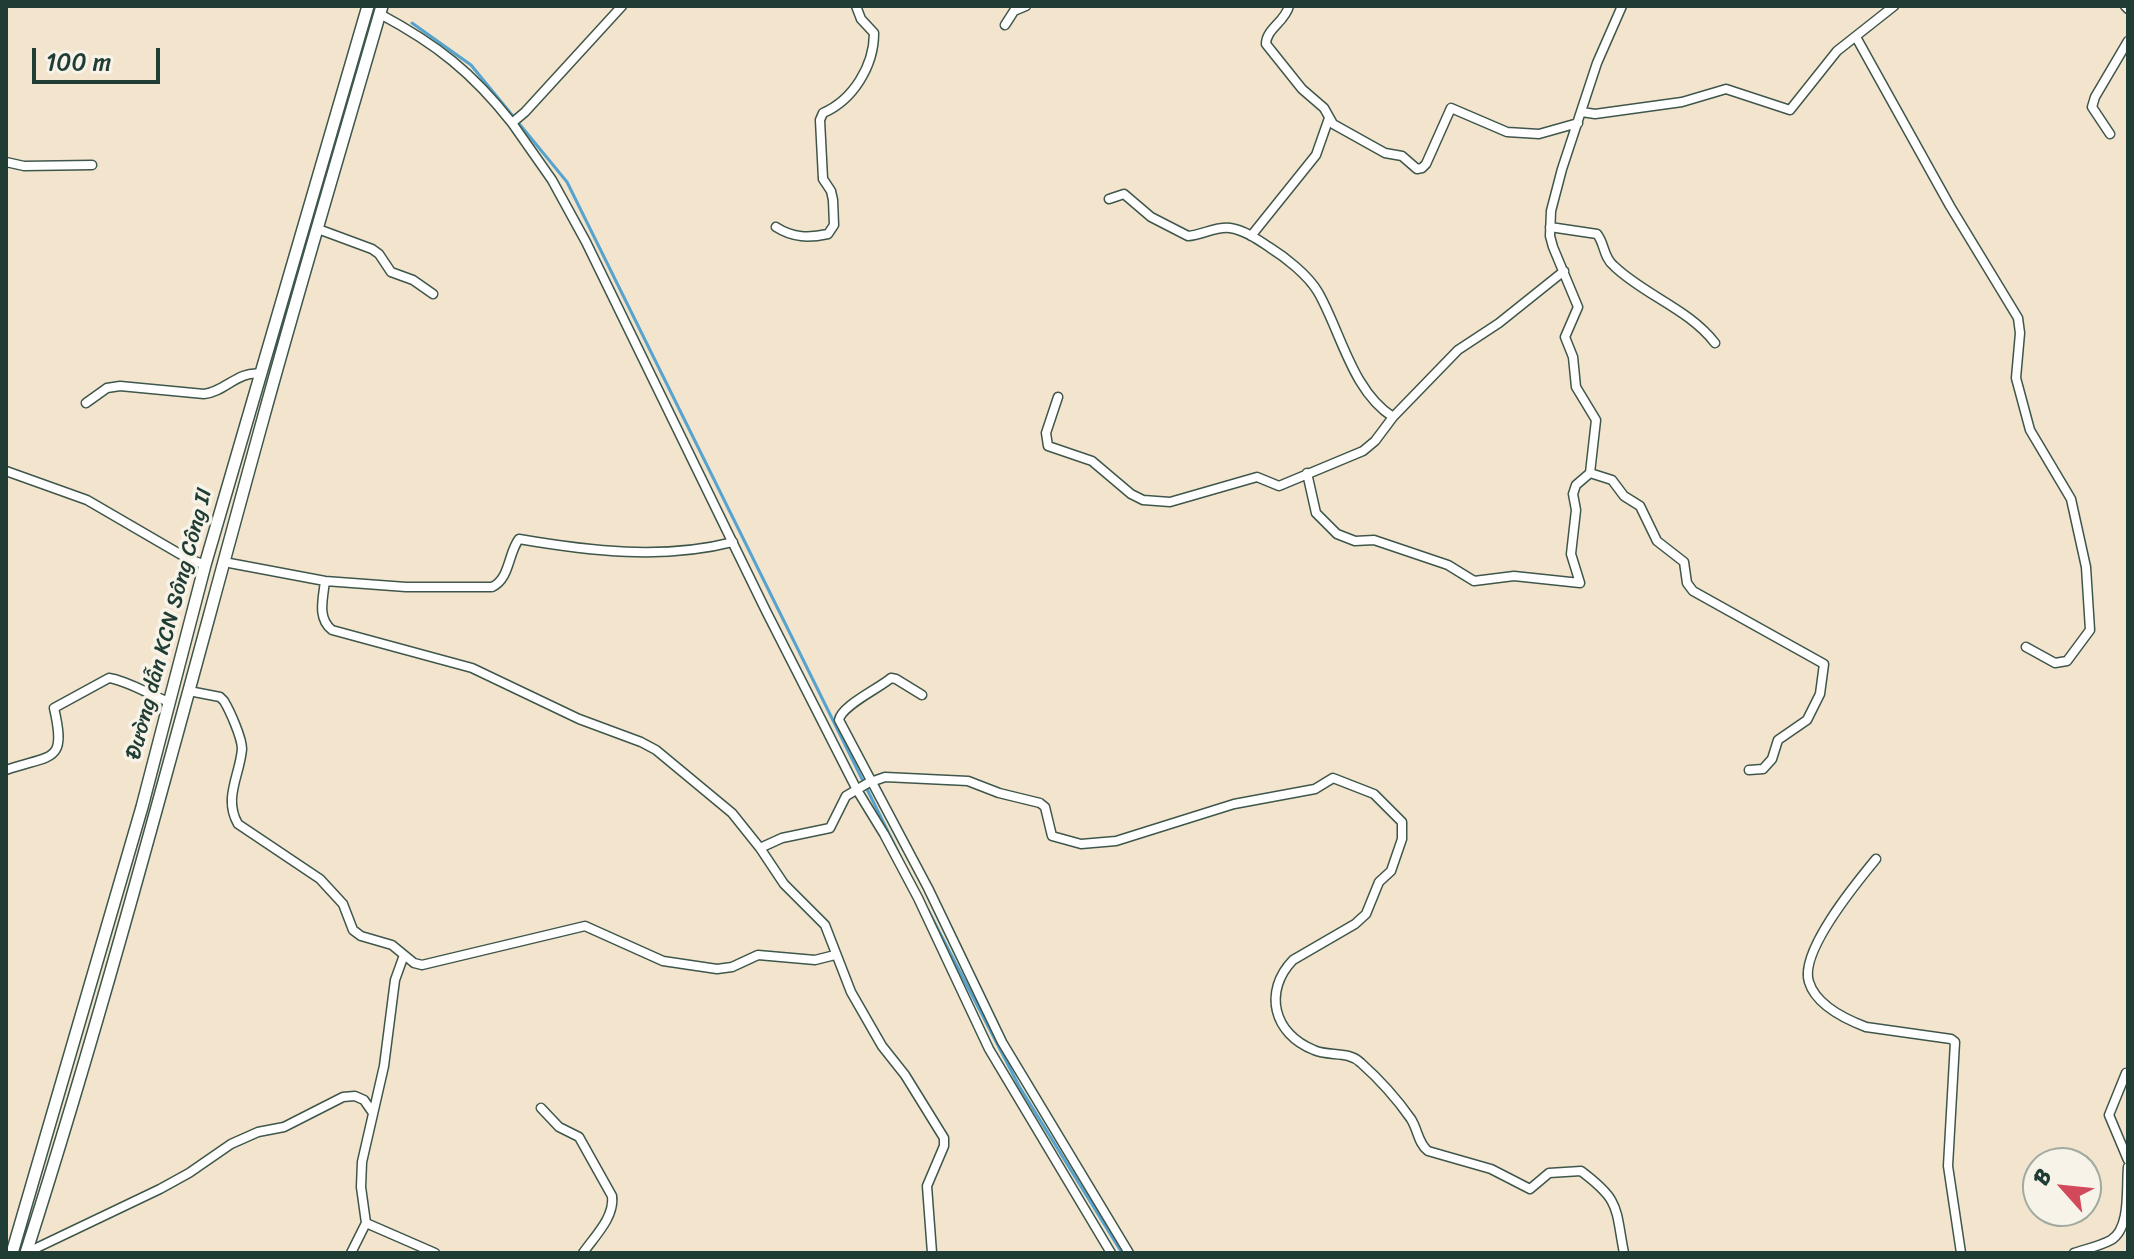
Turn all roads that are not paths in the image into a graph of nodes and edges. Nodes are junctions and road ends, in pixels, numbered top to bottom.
1 (368, 6) edge
2 (622, 6) edge
3 (856, 6) edge
4 (1026, 6) edge
5 (1289, 6) edge
6 (1622, 6) edge
7 (1894, 6) edge
8 (381, 10) edge
9 (1005, 25) dead end
10 (1856, 37) junction
11 (2128, 41) edge
12 (1582, 112) junction
13 (1329, 118) junction
14 (513, 122) junction
15 (1578, 123) junction
16 (2110, 134) dead end
17 (6, 162) edge
18 (92, 165) dead end
19 (1109, 199) dead end
20 (776, 227) dead end
21 (1550, 227) junction
22 (318, 229) junction
23 (1251, 236) junction
24 (1564, 271) junction
25 (433, 294) dead end
26 (1715, 343) dead end
27 (261, 374) junction
28 (1058, 397) dead end
29 (86, 403) dead end
30 (251, 412) junction
31 (264, 415) junction
32 (1393, 417) junction
33 (6, 471) edge
34 (1307, 473) junction
35 (1590, 473) junction
36 (733, 542) junction
37 (224, 562) junction
38 (205, 565) junction
39 (325, 581) junction
40 (2026, 647) dead end
41 (189, 691) junction
42 (922, 695) dead end
43 (169, 702) junction
44 (6, 770) edge
45 (1749, 770) dead end
46 (865, 785) junction
47 (760, 848) junction
48 (1876, 859) dead end
49 (404, 955) junction
50 (835, 955) junction
51 (2126, 1073) dead end
52 (541, 1108) dead end
53 (373, 1113) junction
54 (43, 1147) junction
55 (58, 1152) junction
56 (2128, 1160) edge
57 (2128, 1167) edge
58 (1081, 1173) junction
59 (1066, 1178) junction
60 (366, 1223) junction
61 (12, 1253) edge
62 (26, 1253) edge
63 (351, 1253) edge
64 (435, 1253) edge
65 (583, 1253) edge
66 (932, 1253) edge
67 (1111, 1253) edge
68 (1129, 1253) edge
69 (1624, 1253) edge
70 (1961, 1253) edge
71 (2074, 1253) edge

1 - 27 street, Đường dẫn KCN Sông Công II
2 - 14 street
3 - 20 street
4 - 9 street
5 - 13 street
6 - 12 street
7 - 10 street
8 - 14 street
8 - 22 street, Đường dẫn KCN Sông Công II
10 - 12 street
10 - 40 street
11 - 16 street
12 - 15 street
13 - 15 street
13 - 23 street
14 - 36 street
15 - 21 street
17 - 18 street
19 - 23 street
21 - 24 street
21 - 26 street
22 - 25 street
22 - 31 street, Đường dẫn KCN Sông Công II
23 - 32 street
24 - 32 street
24 - 35 street
27 - 29 street
27 - 30 street, Đường dẫn KCN Sông Công II
28 - 34 street
30 - 31 street
30 - 38 street, Đường dẫn KCN Sông Công II
31 - 37 street, Đường dẫn KCN Sông Công II
32 - 34 street
33 - 38 street
34 - 35 street
35 - 45 street
36 - 39 street
36 - 46 street
37 - 39 street
37 - 41 street, Đường dẫn KCN Sông Công II
38 - 43 street, Đường dẫn KCN Sông Công II
39 - 47 street
41 - 49 street
41 - 55 street, Đường dẫn KCN Sông Công II
42 - 46 street
43 - 44 street
43 - 54 street, Đường dẫn KCN Sông Công II
46 - 47 street
46 - 58 street
46 - 59 street
46 - 69 street
47 - 50 street
48 - 70 street
49 - 50 street
49 - 53 street
50 - 66 street
51 - 56 street
52 - 65 street
53 - 60 street
53 - 62 street
54 - 55 street
54 - 61 street, Đường dẫn KCN Sông Công II
55 - 62 street, Đường dẫn KCN Sông Công II
57 - 71 street
58 - 59 street
58 - 68 street
59 - 67 street
60 - 63 street
60 - 64 street

